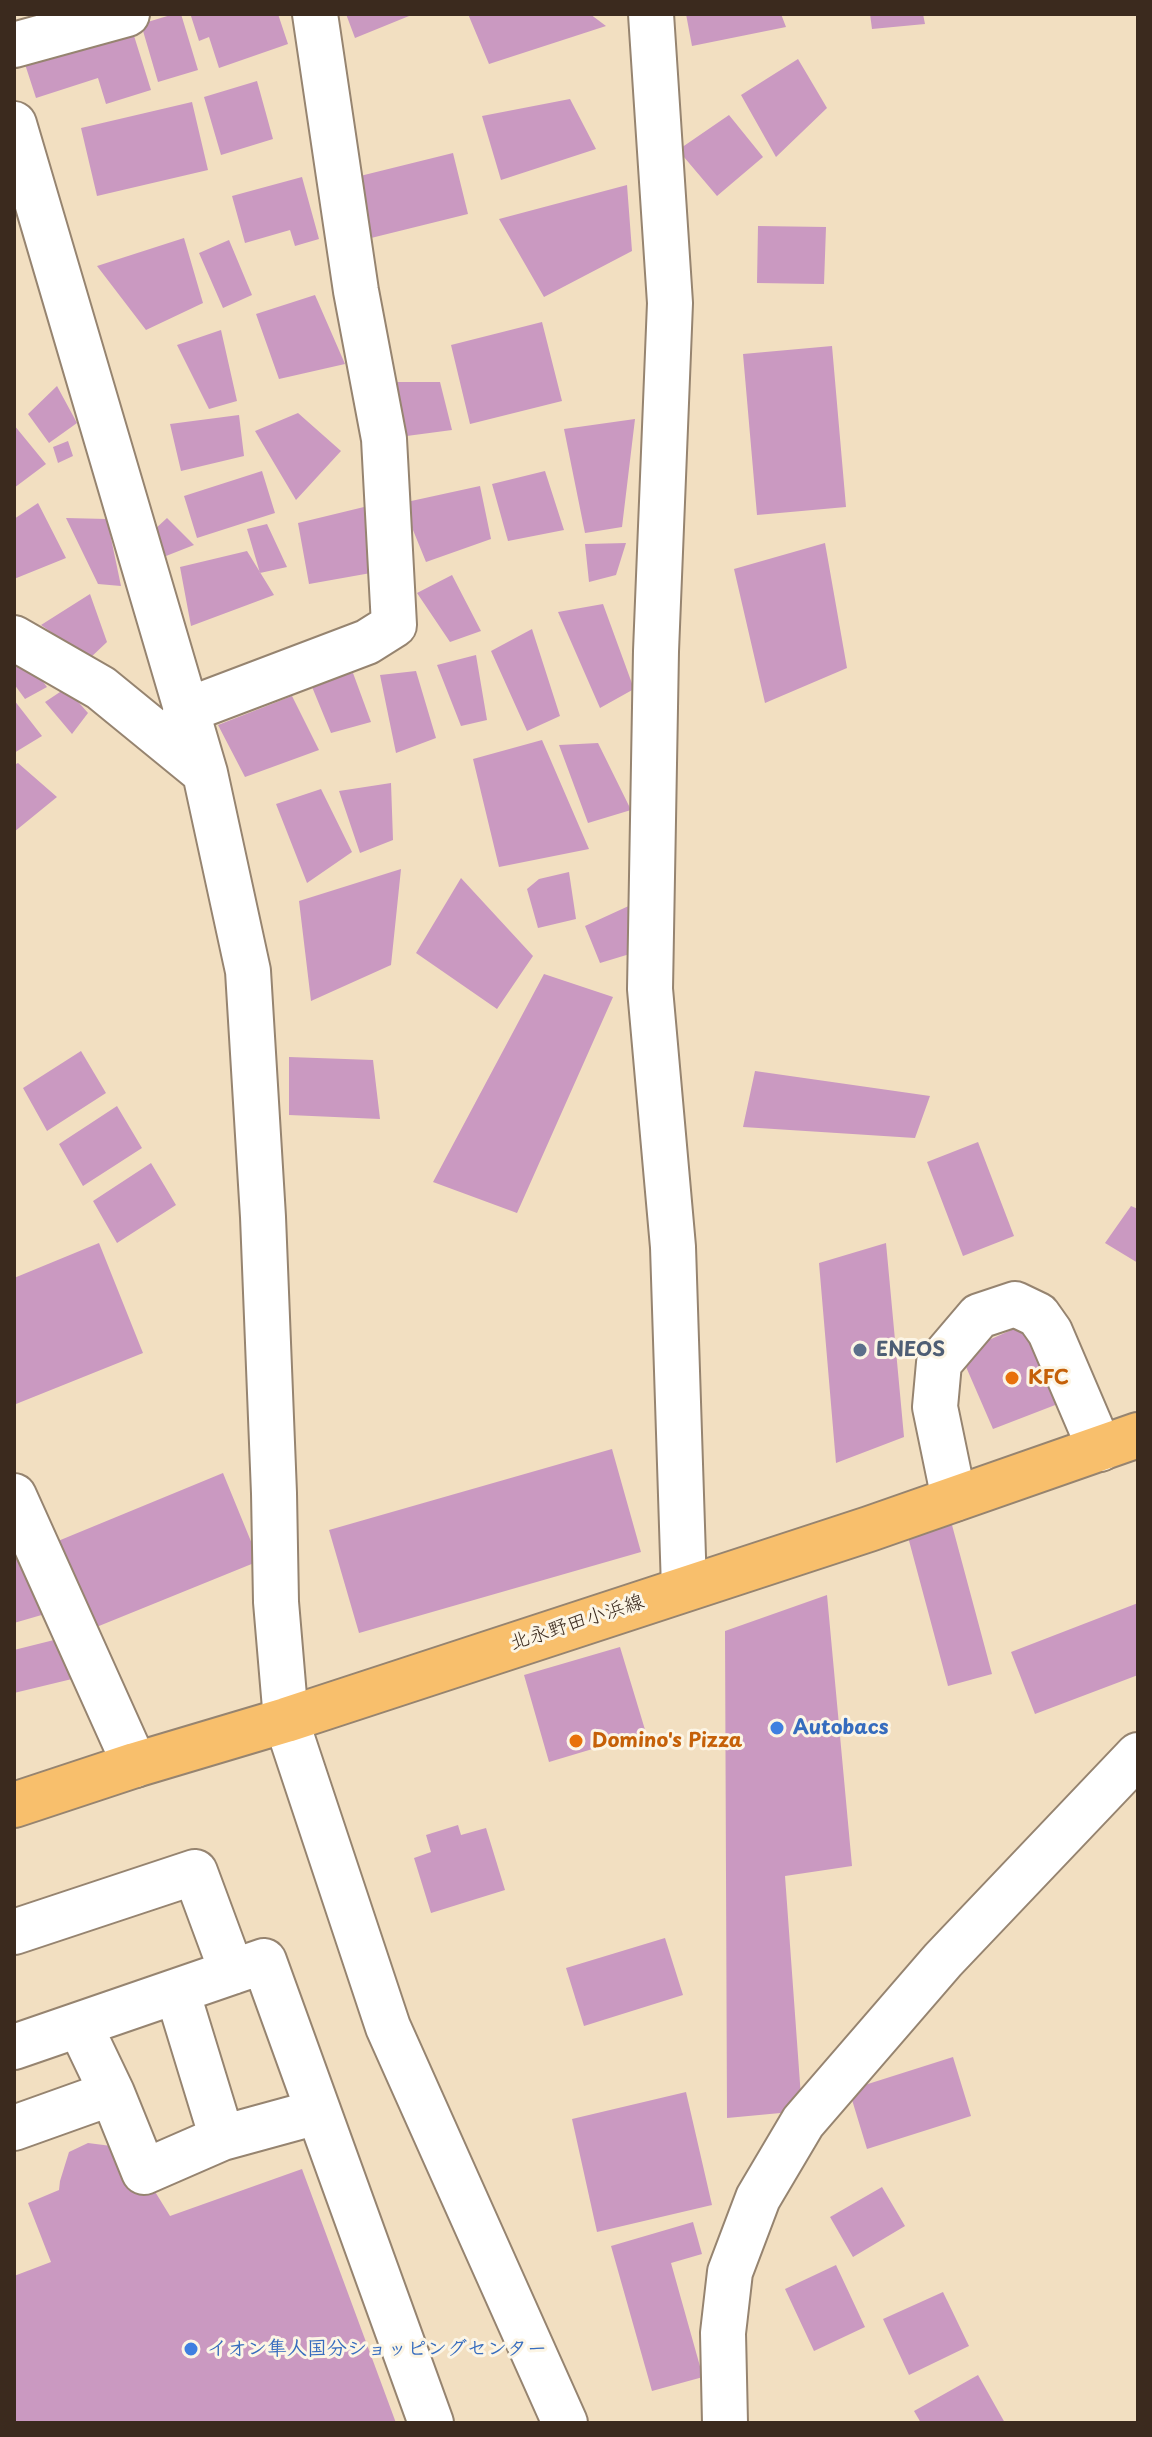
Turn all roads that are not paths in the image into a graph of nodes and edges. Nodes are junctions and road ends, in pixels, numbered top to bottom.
1 (127, 14) edge
2 (315, 14) edge
3 (651, 14) edge
4 (14, 45) edge
5 (14, 124) edge
6 (14, 638) edge
7 (185, 711) junction
8 (205, 773) junction
9 (1119, 1442) edge
10 (14, 1496) edge
11 (954, 1499) junction
12 (684, 1588) junction
13 (286, 1720) junction
14 (1138, 1755) edge
15 (135, 1765) junction
16 (14, 1805) edge
17 (14, 1932) edge
18 (232, 1972) junction
19 (177, 1991) junction
20 (80, 2026) junction
21 (14, 2047) edge
22 (112, 2093) junction
23 (317, 2112) junction
24 (14, 2128) edge
25 (222, 2138) junction
26 (431, 2423) edge
27 (565, 2423) edge
28 (725, 2423) edge

1 - 4 street
2 - 7 street
3 - 12 street
5 - 7 street
6 - 8 street
7 - 8 street
8 - 13 street
9 - 11 main road, 北永野田小浜線
9 - 11 street
10 - 15 street
11 - 12 main road, 北永野田小浜線
12 - 13 main road, 北永野田小浜線
13 - 15 main road, 北永野田小浜線
13 - 27 street
14 - 28 street
15 - 16 main road, 北永野田小浜線
17 - 18 street
18 - 19 street
18 - 23 street
19 - 20 street
19 - 25 street
20 - 21 street
20 - 22 street
22 - 24 street
22 - 25 street
23 - 25 street
23 - 26 street

